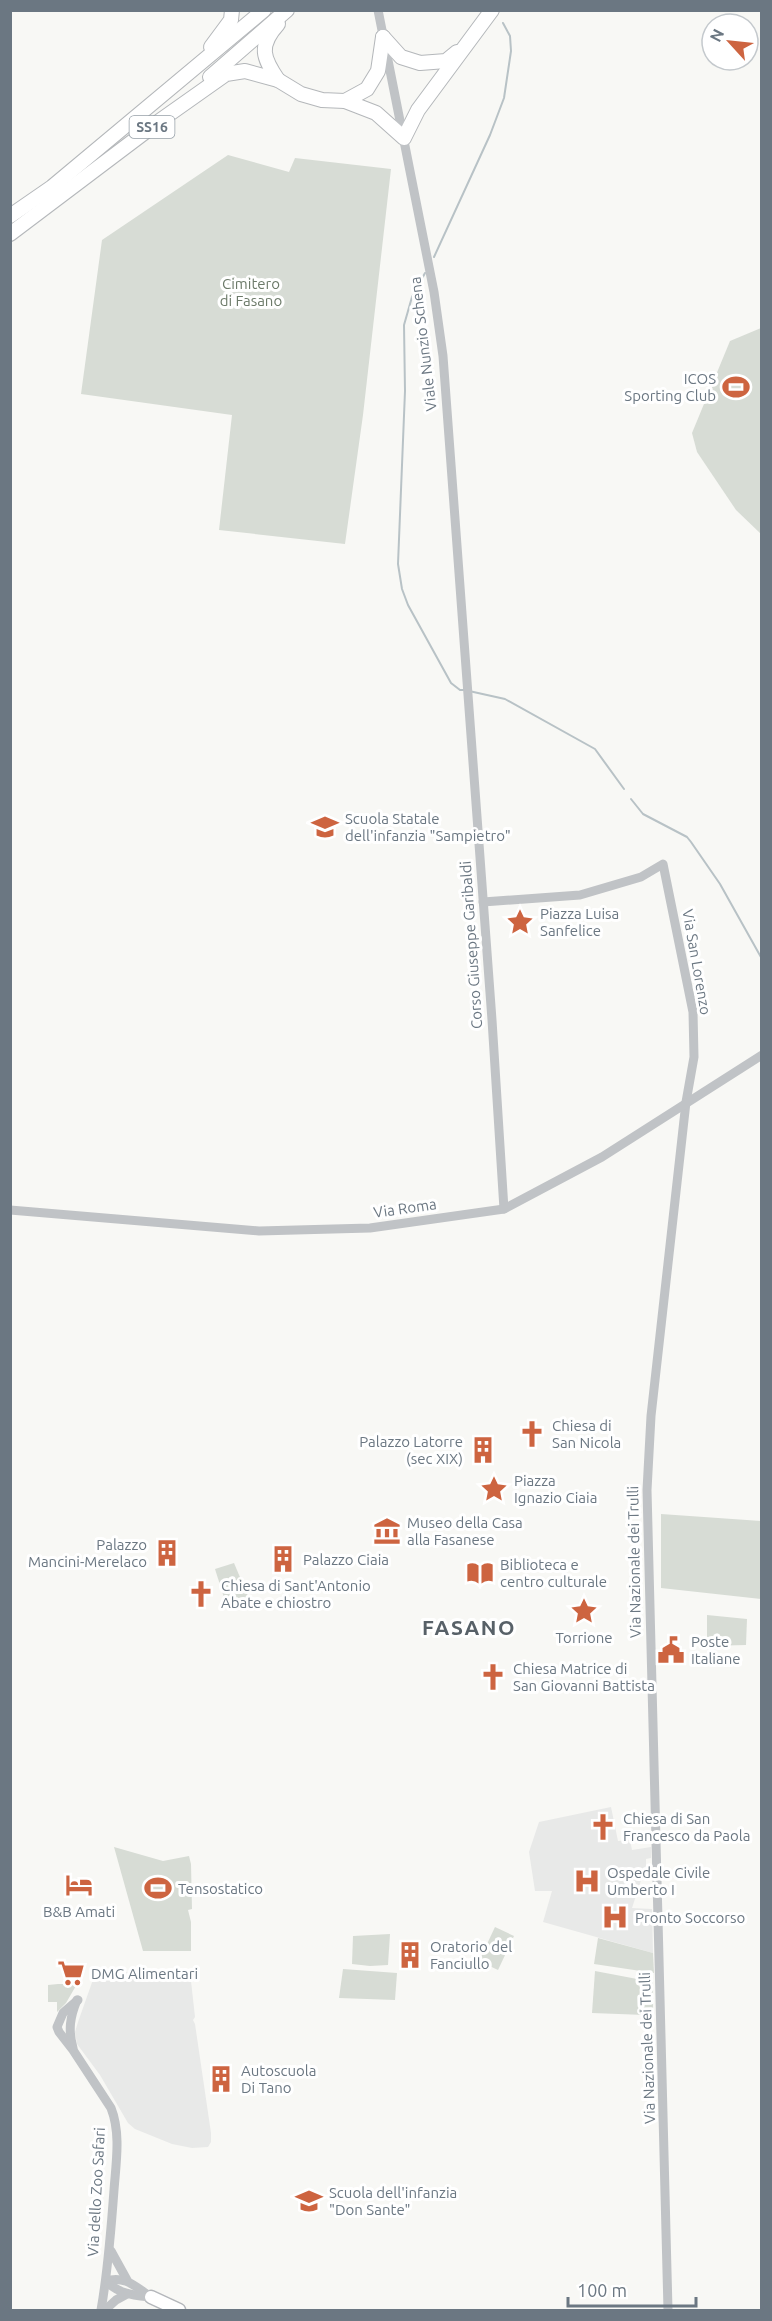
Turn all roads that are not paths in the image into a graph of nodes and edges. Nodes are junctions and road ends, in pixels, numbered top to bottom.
1 (232, 10) edge
2 (264, 10) edge
3 (289, 10) edge
4 (378, 10) edge
5 (492, 10) edge
6 (383, 37) junction
7 (465, 45) junction
8 (278, 80) junction
9 (155, 101) junction
10 (345, 101) junction
11 (151, 128) junction
12 (404, 138) junction
13 (10, 216) edge
14 (10, 234) edge
15 (466, 678) joint
16 (483, 902) junction
17 (762, 1055) edge
18 (686, 1102) junction
19 (504, 1209) junction
20 (10, 1210) edge
21 (73, 2050) junction
22 (110, 2249) junction
23 (127, 2280) junction
24 (106, 2281) junction
25 (127, 2294) junction
26 (151, 2297) junction
27 (103, 2310) edge
28 (179, 2310) edge
29 (668, 2310) edge

1 - 9 highway
2 - 9 highway, SS16
3 - 8 highway
3 - 11 highway, SS16
4 - 6 street, Viale Nunzio Schena
5 - 7 highway
6 - 7 highway
6 - 10 highway
6 - 12 street, Viale Nunzio Schena
7 - 12 highway
8 - 10 highway
8 - 11 highway
9 - 13 highway, SS16
10 - 12 highway
11 - 14 highway, SS16
12 - 15 street, Viale Nunzio Schena
15 - 16 street, Corso Giuseppe Garibaldi
16 - 18 street, Via San Lorenzo
16 - 19 street, Corso Giuseppe Garibaldi
17 - 18 street, Via Roma
18 - 19 street, Via Roma
18 - 29 street, Via Nazionale dei Trulli
19 - 20 street, Via Roma
21 - 21 street, Via dello Zoo Safari
21 - 22 street, Via dello Zoo Safari
22 - 23 street
22 - 24 street, Via dello Zoo Safari
23 - 24 street
23 - 26 street
24 - 25 street
24 - 27 street, Via dello Zoo Safari
25 - 26 street
25 - 27 street
26 - 28 main road

